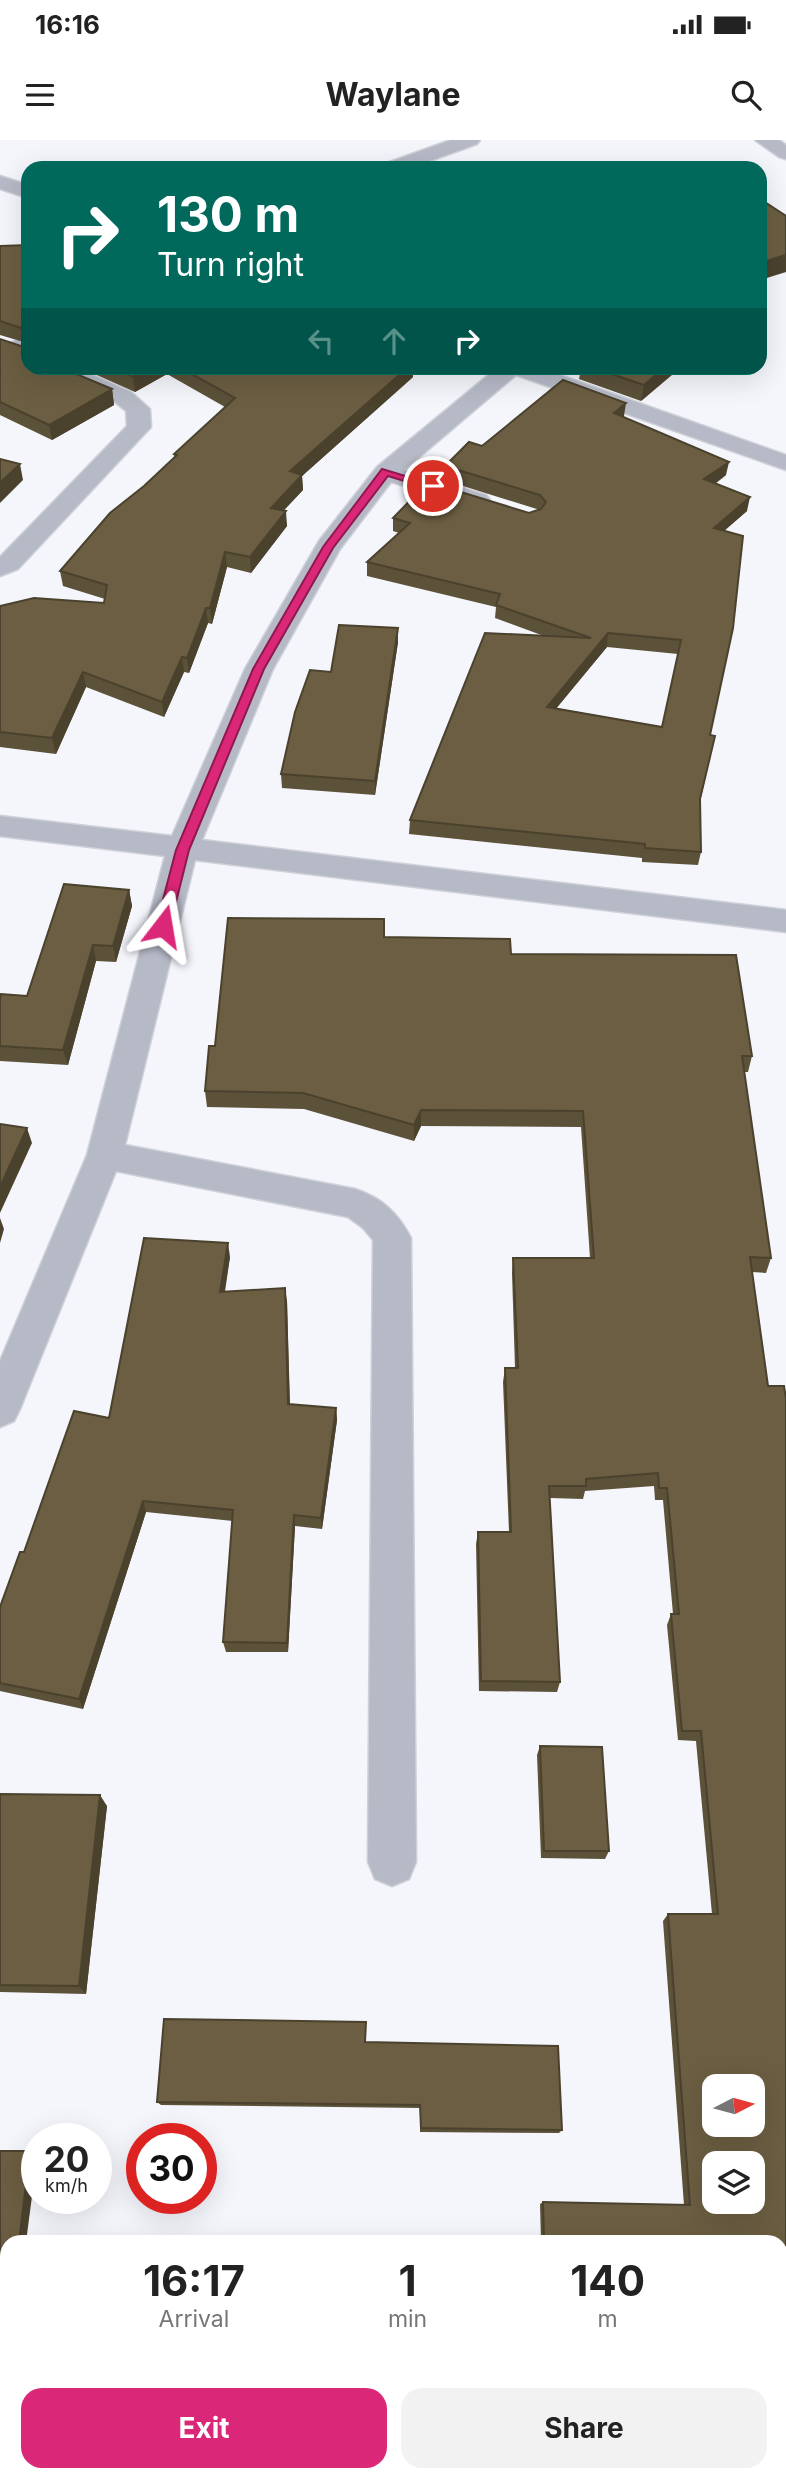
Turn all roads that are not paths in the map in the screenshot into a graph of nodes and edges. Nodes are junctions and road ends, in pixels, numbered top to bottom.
1 (471, 140) edge
2 (765, 140) edge
3 (786, 153) edge
4 (411, 161) edge
5 (0, 182) edge
6 (21, 190) edge
7 (74, 375) edge
8 (502, 375) edge
9 (539, 375) edge
10 (786, 463) edge
11 (386, 472) junction
12 (503, 508) edge
13 (0, 568) edge
14 (0, 826) edge
15 (182, 850) junction
16 (786, 921) edge
17 (106, 1155) junction
18 (0, 1409) edge
19 (392, 1862) dead end

1 - 4 street
2 - 3 street
5 - 6 street
7 - 13 street
8 - 11 street
9 - 10 street
11 - 12 street
11 - 15 street
14 - 15 street
15 - 16 street
15 - 17 street
17 - 18 street
17 - 19 street

